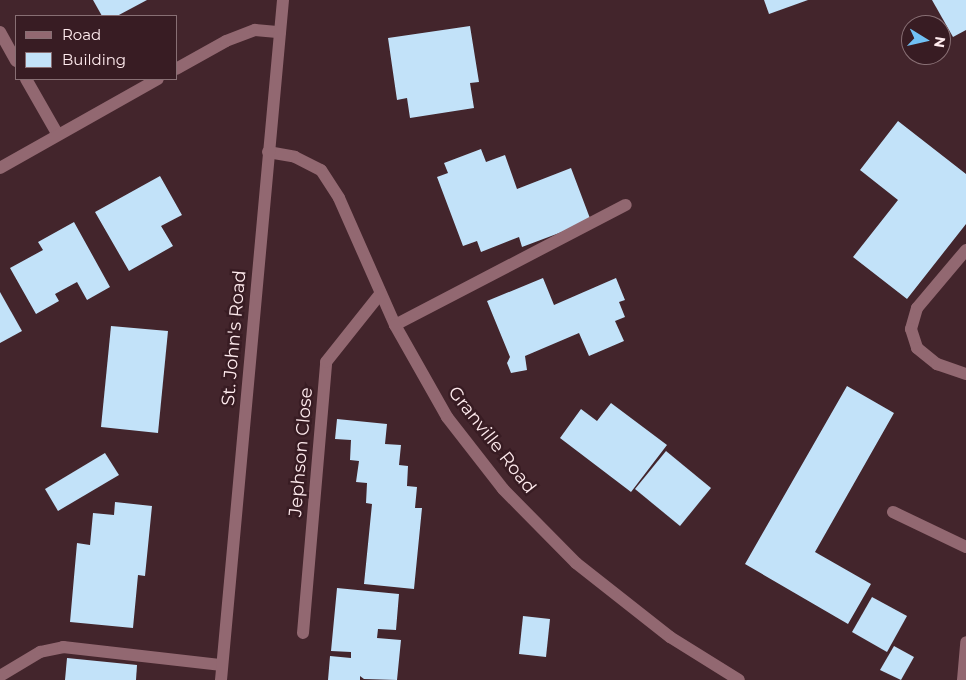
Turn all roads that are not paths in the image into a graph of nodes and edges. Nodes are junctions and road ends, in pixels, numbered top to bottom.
1 (283, 0) edge
2 (0, 32) edge
3 (280, 32) junction
4 (15, 59) edge
5 (178, 68) edge
6 (27, 80) edge
7 (156, 80) edge
8 (58, 135) junction
9 (268, 152) junction
10 (0, 168) edge
11 (626, 205) dead end
12 (966, 250) edge
13 (380, 294) junction
14 (395, 325) junction
15 (966, 374) edge
16 (893, 512) dead end
17 (966, 547) edge
18 (303, 632) dead end
19 (966, 642) edge
20 (222, 665) junction
21 (0, 676) edge
22 (221, 680) edge
23 (739, 680) edge
24 (963, 680) edge

1 - 3 street, St. John's Road
2 - 4 street
3 - 5 street
3 - 9 street, St. John's Road
6 - 8 street
7 - 8 street
8 - 10 street
9 - 13 street, Granville Road
9 - 20 street, St. John's Road
11 - 14 street
12 - 15 street
13 - 14 street, Granville Road
13 - 18 street, Jephson Close
14 - 23 street, Granville Road
16 - 17 street
19 - 24 street
20 - 21 street
20 - 22 street, St. John's Road

